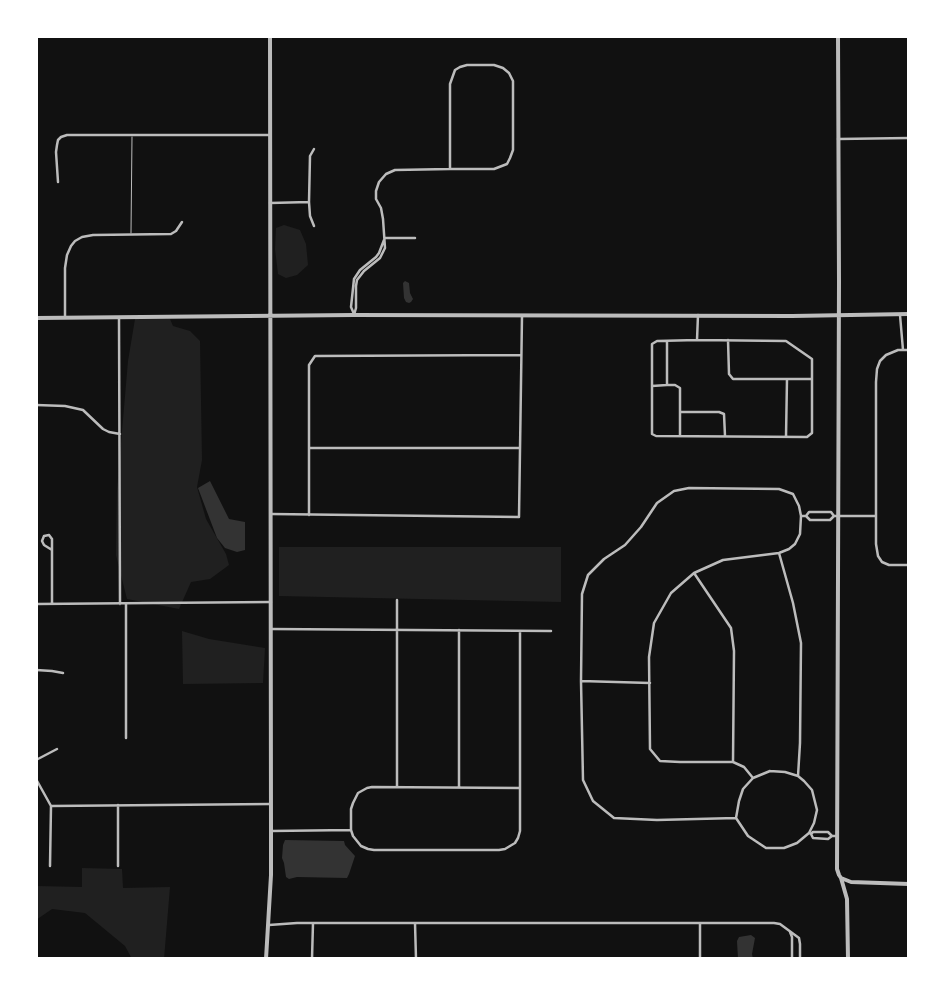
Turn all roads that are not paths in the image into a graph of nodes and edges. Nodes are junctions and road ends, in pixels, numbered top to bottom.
1 (270, 36) edge
2 (838, 36) edge
3 (270, 135) junction
4 (132, 136) junction
5 (909, 138) edge
6 (838, 139) junction
7 (314, 149) dead end
8 (450, 169) junction
9 (58, 182) dead end
10 (270, 202) junction
11 (309, 202) junction
12 (182, 222) dead end
13 (314, 226) dead end
14 (131, 235) junction
15 (384, 238) junction
16 (415, 238) dead end
17 (900, 314) junction
18 (909, 314) edge
19 (270, 315) junction
20 (354, 315) junction
21 (838, 315) junction
22 (522, 316) junction
23 (698, 316) junction
24 (119, 317) junction
25 (36, 318) edge
26 (65, 318) junction
27 (667, 340) junction
28 (697, 340) junction
29 (728, 340) junction
30 (903, 350) junction
31 (909, 350) edge
32 (521, 355) junction
33 (787, 379) junction
34 (812, 379) junction
35 (667, 385) junction
36 (652, 386) junction
37 (36, 405) edge
38 (680, 412) junction
39 (120, 434) junction
40 (680, 436) junction
41 (725, 436) junction
42 (786, 436) junction
43 (309, 448) junction
44 (520, 448) junction
45 (271, 514) junction
46 (308, 515) junction
47 (801, 516) junction
48 (806, 516) junction
49 (836, 516) junction
50 (876, 516) junction
51 (52, 550) junction
52 (779, 553) junction
53 (909, 566) edge
54 (694, 573) junction
55 (397, 600) dead end
56 (271, 602) junction
57 (36, 604) edge
58 (52, 604) junction
59 (120, 604) junction
60 (126, 604) junction
61 (271, 629) junction
62 (397, 630) junction
63 (459, 630) junction
64 (520, 630) junction
65 (551, 630) dead end
66 (36, 670) edge
67 (62, 674) dead end
68 (581, 681) junction
69 (650, 683) junction
70 (126, 738) dead end
71 (57, 749) dead end
72 (36, 760) edge
73 (733, 762) junction
74 (798, 776) junction
75 (753, 778) junction
76 (36, 779) edge
77 (397, 787) junction
78 (459, 787) junction
79 (520, 788) junction
80 (271, 804) junction
81 (118, 805) junction
82 (51, 806) junction
83 (736, 818) junction
84 (351, 830) junction
85 (271, 832) junction
86 (810, 834) junction
87 (832, 836) junction
88 (837, 836) junction
89 (50, 866) dead end
90 (118, 866) dead end
91 (841, 878) junction
92 (909, 884) edge
93 (313, 923) junction
94 (415, 923) junction
95 (700, 923) junction
96 (269, 924) junction
97 (789, 931) junction
98 (266, 959) edge
99 (312, 959) edge
100 (416, 959) edge
101 (700, 959) edge
102 (792, 959) edge
103 (800, 959) edge
104 (848, 959) edge

1 - 3 street
2 - 6 street
3 - 4 street
3 - 10 street
4 - 9 street
4 - 14 lane
5 - 6 street
6 - 21 street
7 - 11 street
8 - 8 street
8 - 15 street
10 - 11 street
10 - 19 street
11 - 13 street
12 - 14 street
14 - 26 street
15 - 16 street
15 - 20 street
17 - 18 street
17 - 21 street
17 - 30 street
19 - 20 street
19 - 24 street
19 - 45 street
20 - 22 street
21 - 23 street
21 - 49 street
22 - 23 street
22 - 32 street
23 - 28 street
24 - 26 street
24 - 39 street
25 - 26 street
27 - 28 street
27 - 35 street
27 - 36 street
28 - 29 street
29 - 33 street
29 - 34 street
30 - 31 street
30 - 50 street
32 - 43 street
32 - 44 street
33 - 34 street
33 - 42 street
34 - 42 street
35 - 36 street
35 - 38 street
36 - 40 street
37 - 39 street
38 - 40 street
38 - 41 street
39 - 59 street
40 - 41 street
41 - 42 street
43 - 44 street
43 - 46 street
44 - 46 street
45 - 46 street
45 - 56 street
47 - 48 street
47 - 52 street
47 - 68 street
48 - 49 street
48 - 49 street
49 - 50 street
49 - 88 street
50 - 53 street
51 - 51 street
51 - 58 street
52 - 54 street
52 - 74 street
54 - 69 street
54 - 73 street
55 - 62 street
56 - 60 street
56 - 61 street
57 - 58 street
58 - 59 street
59 - 60 street
60 - 70 street
61 - 62 street
61 - 80 street
62 - 63 street
62 - 77 street
63 - 64 street
63 - 78 street
64 - 65 street
64 - 79 street
66 - 67 street
68 - 69 street
68 - 83 street
69 - 73 street
71 - 72 street
73 - 75 street
74 - 75 street
74 - 86 street
75 - 83 street
76 - 82 street
77 - 78 street
77 - 84 street
78 - 79 street
79 - 84 street
80 - 81 street
80 - 85 street
81 - 82 street
81 - 90 street
82 - 89 street
83 - 86 street
84 - 85 street
85 - 96 street
86 - 87 street
86 - 87 street
87 - 88 street
88 - 91 street
91 - 92 street
91 - 104 street
93 - 94 street
93 - 96 street
93 - 99 street
94 - 95 street
94 - 100 street
95 - 97 street
95 - 101 street
96 - 98 street
97 - 102 street
97 - 103 street

